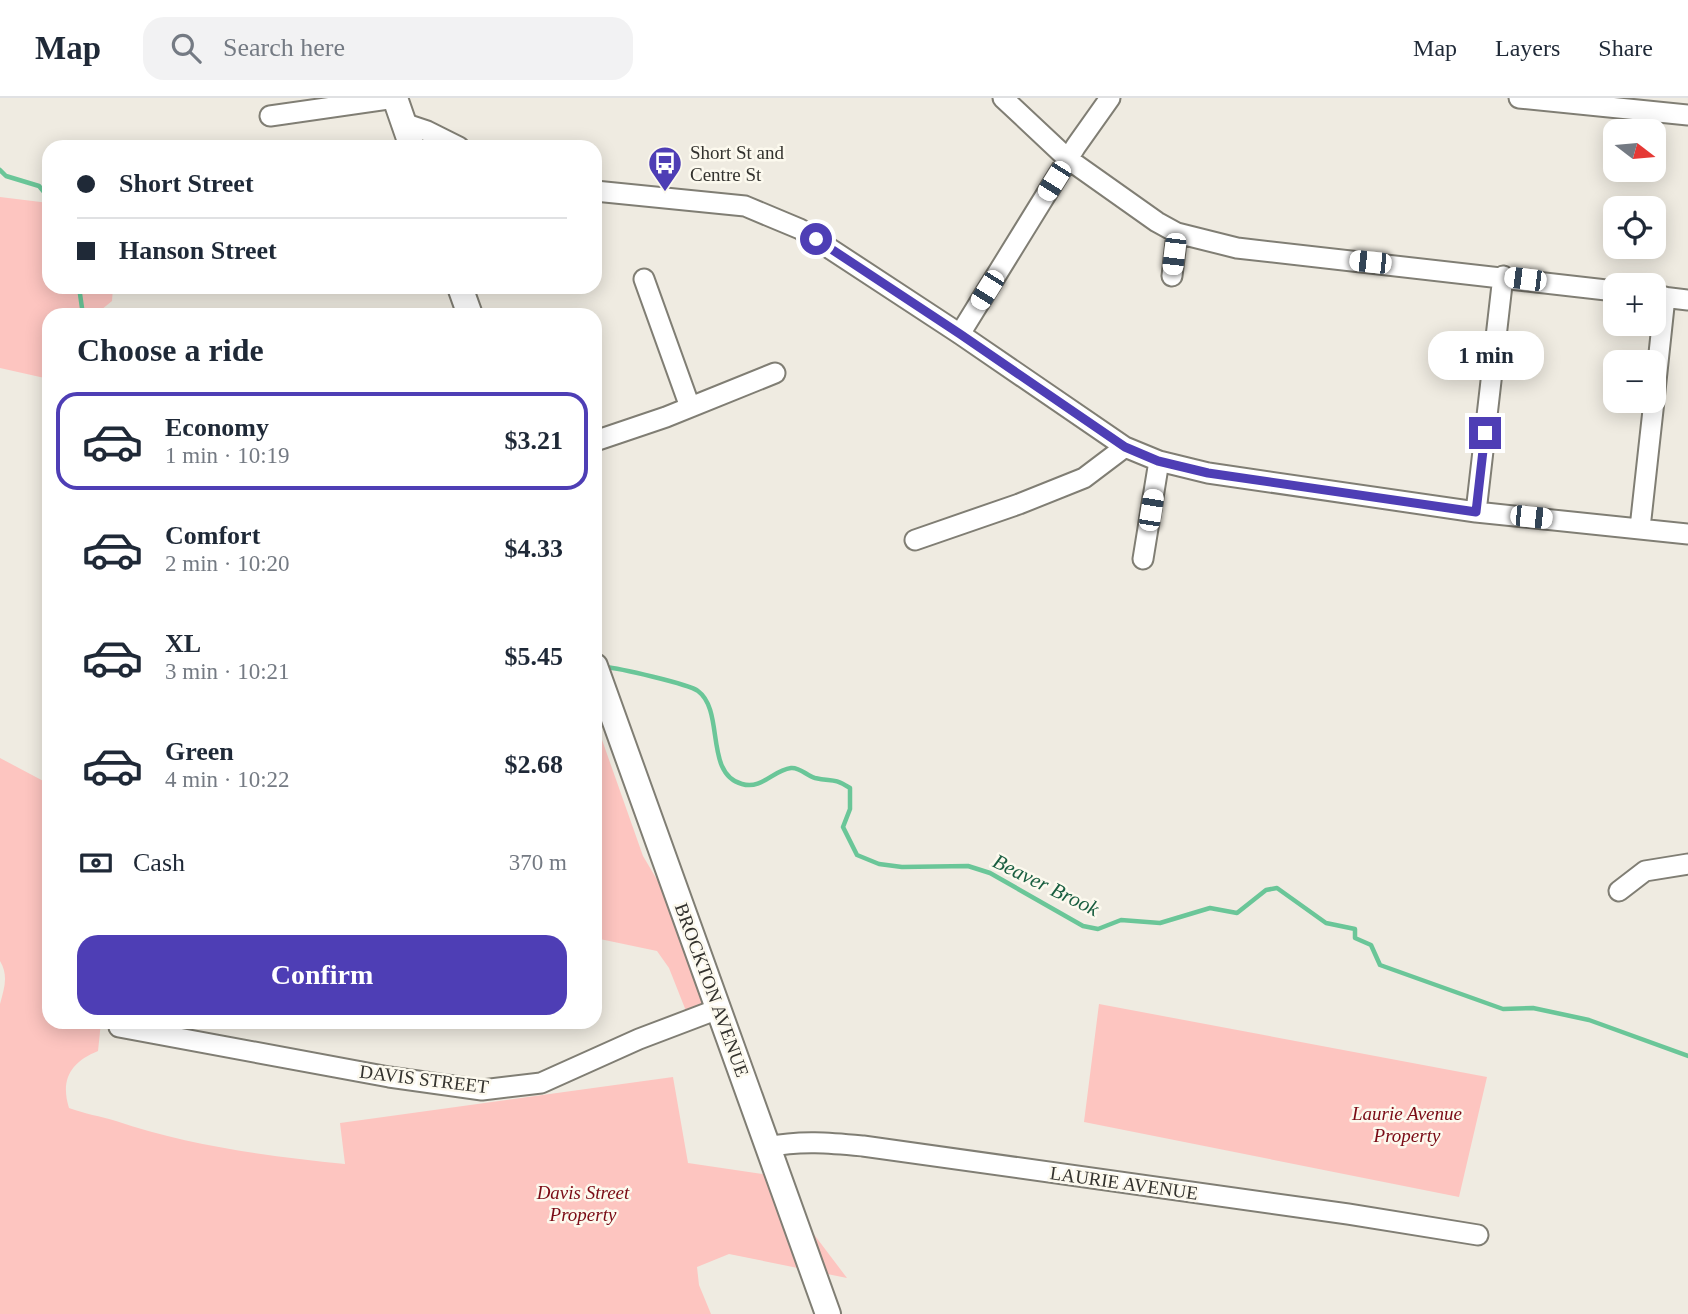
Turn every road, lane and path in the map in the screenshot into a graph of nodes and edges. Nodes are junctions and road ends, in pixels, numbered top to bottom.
1 (395, 98) edge
2 (1003, 98) edge
3 (1111, 98) edge
4 (1520, 98) edge
5 (1688, 115) edge
6 (270, 116) dead end
7 (403, 123) junction
8 (409, 140) edge
9 (442, 140) edge
10 (1068, 159) junction
11 (602, 192) edge
12 (1177, 233) junction
13 (1172, 276) dead end
14 (1503, 276) junction
15 (644, 279) dead end
16 (1603, 289) edge
17 (1666, 297) edge
18 (1688, 300) edge
19 (960, 334) junction
20 (775, 373) dead end
21 (690, 407) junction
22 (1653, 413) edge
23 (602, 438) edge
24 (1125, 447) junction
25 (1158, 461) junction
26 (1476, 512) junction
27 (1640, 528) junction
28 (1688, 534) edge
29 (915, 540) dead end
30 (1143, 559) dead end
31 (602, 685) edge
32 (1688, 864) edge
33 (1619, 891) dead end
34 (719, 1009) junction
35 (130, 1029) edge
36 (768, 1147) junction
37 (1478, 1236) dead end
38 (828, 1314) edge

1 - 6 street
1 - 7 main road
2 - 10 street
3 - 10 street
4 - 5 street
7 - 8 main road
7 - 9 street
10 - 12 street
10 - 19 street
11 - 19 street
12 - 13 street
12 - 14 street
14 - 16 street
14 - 26 street
15 - 21 street
17 - 18 street
19 - 24 street
20 - 21 street
21 - 23 street
22 - 27 street
24 - 25 street
24 - 29 street
25 - 26 street
25 - 30 street
26 - 27 street
27 - 28 street
31 - 34 main road, BROCKTON AVENUE
32 - 33 street
34 - 35 street, DAVIS STREET
34 - 36 main road, BROCKTON AVENUE
36 - 37 street, LAURIE AVENUE
36 - 38 main road, BROCKTON AVENUE

